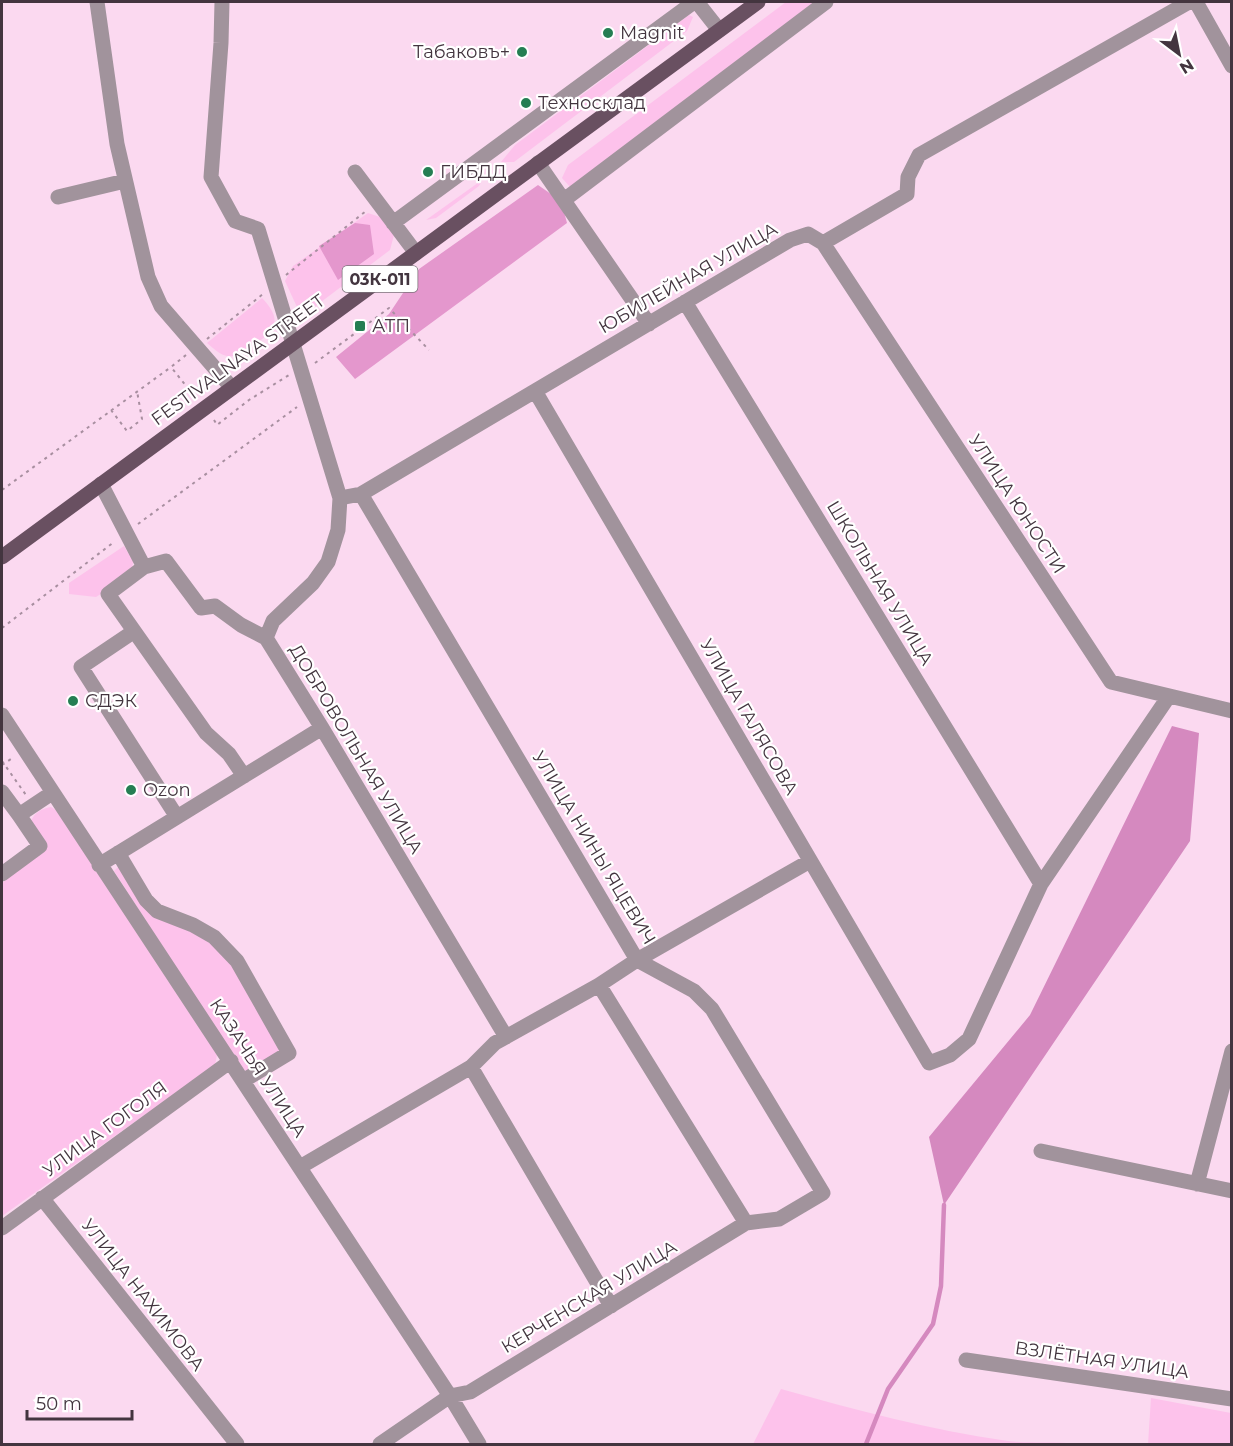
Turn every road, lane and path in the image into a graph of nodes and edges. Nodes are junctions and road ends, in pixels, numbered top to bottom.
1 (97, 2) edge
2 (222, 2) edge
3 (695, 2) edge
4 (758, 2) edge
5 (826, 2) edge
6 (1189, 2) edge
7 (1196, 2) edge
8 (718, 30) junction
9 (1232, 66) edge
10 (538, 163) junction
11 (355, 172) dead end
12 (125, 181) junction
13 (58, 197) dead end
14 (564, 200) junction
15 (393, 223) junction
16 (823, 243) junction
17 (416, 253) junction
18 (685, 302) junction
19 (649, 324) junction
20 (292, 344) junction
21 (171, 367) dead end
22 (232, 388) junction
23 (137, 391) junction
24 (535, 391) junction
25 (309, 398) junction
26 (111, 410) junction
27 (101, 484) junction
28 (2, 490) edge
29 (361, 494) junction
30 (340, 498) junction
31 (126, 533) junction
32 (2, 557) edge
33 (144, 567) junction
34 (2, 628) edge
35 (134, 632) junction
36 (266, 638) junction
37 (1169, 696) junction
38 (1232, 711) edge
39 (2, 715) edge
40 (322, 728) junction
41 (2, 761) edge
42 (244, 776) junction
43 (2, 792) edge
44 (52, 793) junction
45 (29, 800) dead end
46 (19, 815) junction
47 (177, 817) junction
48 (118, 853) junction
49 (810, 861) junction
50 (99, 865) junction
51 (2, 874) edge
52 (1041, 884) junction
53 (637, 960) junction
54 (599, 985) junction
55 (506, 1037) junction
56 (1232, 1051) edge
57 (231, 1061) junction
58 (471, 1067) junction
59 (243, 1081) junction
60 (1041, 1151) dead end
61 (300, 1167) junction
62 (1197, 1184) junction
63 (1232, 1191) edge
64 (823, 1193) joint
65 (42, 1198) junction
66 (746, 1223) junction
67 (2, 1228) edge
68 (611, 1306) junction
69 (966, 1360) dead end
70 (450, 1396) junction
71 (1232, 1399) edge
72 (237, 1444) edge
73 (380, 1444) edge
74 (479, 1444) edge

1 - 12 street
2 - 20 street, ДОБРОВОЛЬНАЯ УЛИЦА
3 - 8 street
3 - 15 street
4 - 8 main road, FESTIVALNAYA STREET / 03К-011
5 - 14 street
6 - 16 street
7 - 9 street
8 - 10 main road, FESTIVALNAYA STREET / 03К-011
10 - 14 street
10 - 17 main road, FESTIVALNAYA STREET / 03К-011
11 - 15 street
12 - 13 street
12 - 22 street
14 - 19 street
15 - 17 street
16 - 18 street, ЮБИЛЕЙНАЯ УЛИЦА
16 - 37 street, УЛИЦА ЮНОСТИ
17 - 20 main road, FESTIVALNAYA STREET / 03К-011
18 - 19 street, ЮБИЛЕЙНАЯ УЛИЦА
18 - 52 street, ШКОЛЬНАЯ УЛИЦА
19 - 24 street, ЮБИЛЕЙНАЯ УЛИЦА
20 - 22 main road, FESTIVALNAYA STREET / 03К-011
20 - 25 street, ДОБРОВОЛЬНАЯ УЛИЦА
21 - 23 path
22 - 27 main road, FESTIVALNAYA STREET / 03К-011
23 - 26 path
23 - 26 path
24 - 29 street, ЮБИЛЕЙНАЯ УЛИЦА
24 - 49 street, УЛИЦА ГАЛЯСОВА
25 - 30 street, ДОБРОВОЛЬНАЯ УЛИЦА
25 - 31 path
26 - 28 path
27 - 31 street
27 - 32 main road, FESTIVALNAYA STREET / 03К-011
29 - 30 street, ЮБИЛЕЙНАЯ УЛИЦА
29 - 53 street, УЛИЦА НИНЫ ЯЦЕВИЧ
30 - 36 street, ДОБРОВОЛЬНАЯ УЛИЦА
31 - 33 street
31 - 34 path
33 - 35 street
33 - 36 street
35 - 42 street
35 - 47 street
36 - 40 street, ДОБРОВОЛЬНАЯ УЛИЦА
37 - 38 street, УЛИЦА ЮНОСТИ
37 - 52 street
39 - 44 street, КАЗАЧЬЯ УЛИЦА
40 - 42 street
40 - 55 street, ДОБРОВОЛЬНАЯ УЛИЦА
41 - 45 path
42 - 47 street
43 - 46 street
44 - 46 street
44 - 50 street, КАЗАЧЬЯ УЛИЦА
46 - 51 street
47 - 48 street
48 - 50 street
48 - 59 street
49 - 52 street, УЛИЦА ГАЛЯСОВА
49 - 53 street
50 - 57 street, КАЗАЧЬЯ УЛИЦА
53 - 54 street
53 - 64 street, УЛИЦА НИНЫ ЯЦЕВИЧ
54 - 55 street
54 - 66 street
55 - 58 street
56 - 62 street
57 - 59 street, КАЗАЧЬЯ УЛИЦА
57 - 65 street, УЛИЦА ГОГОЛЯ
58 - 61 street
58 - 68 street
59 - 61 street, КАЗАЧЬЯ УЛИЦА
60 - 62 street
61 - 70 street, КАЗАЧЬЯ УЛИЦА
62 - 63 street
64 - 66 street, КЕРЧЕНСКАЯ УЛИЦА
65 - 67 street, УЛИЦА ГОГОЛЯ
65 - 72 street, УЛИЦА НАХИМОВА
66 - 68 street, КЕРЧЕНСКАЯ УЛИЦА
68 - 70 street, КЕРЧЕНСКАЯ УЛИЦА
69 - 71 street, ВЗЛЁТНАЯ УЛИЦА
70 - 73 street, КЕРЧЕНСКАЯ УЛИЦА
70 - 74 street, КАЗАЧЬЯ УЛИЦА

